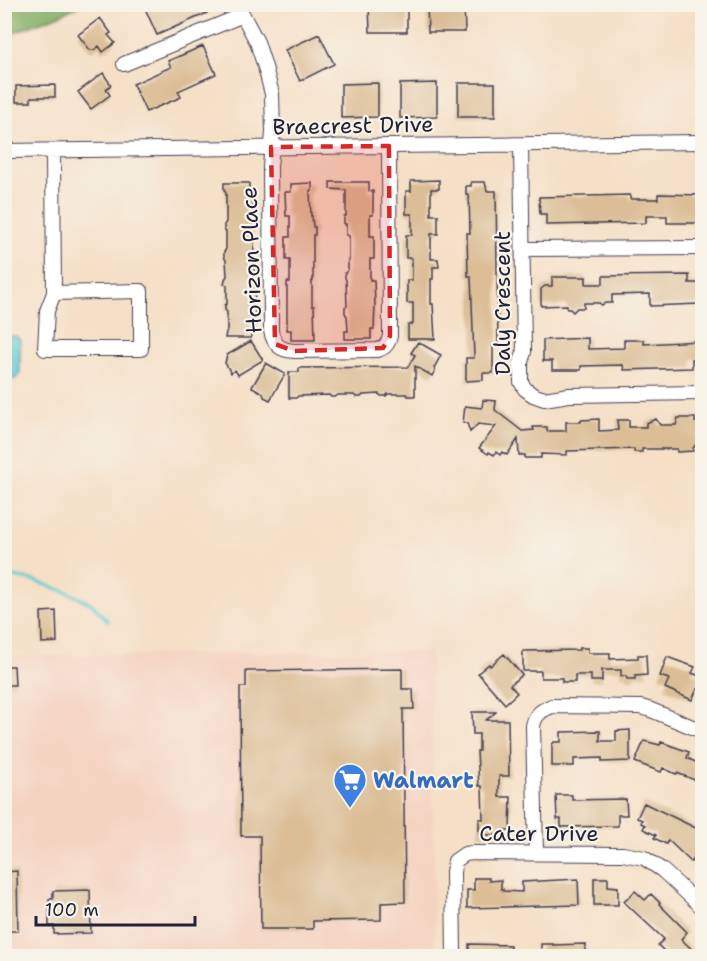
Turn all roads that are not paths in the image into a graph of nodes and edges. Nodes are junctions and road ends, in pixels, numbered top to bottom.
1 (240, 10) edge
2 (124, 64) dead end
3 (702, 142) edge
4 (521, 145) junction
5 (389, 146) junction
6 (271, 147) junction
7 (4, 151) edge
8 (53, 151) junction
9 (702, 248) edge
10 (523, 249) junction
11 (54, 293) junction
12 (702, 393) edge
13 (702, 731) edge
14 (536, 853) junction
15 (700, 900) edge
16 (454, 957) edge

1 - 2 street
1 - 6 street
3 - 4 street, Braecrest Drive
4 - 5 street, Braecrest Drive
4 - 10 street, Daly Crescent
5 - 6 street, Braecrest Drive
5 - 6 street, Horizon Place
6 - 8 street, Braecrest Drive
7 - 8 street, Braecrest Drive
8 - 11 street
9 - 10 street
10 - 12 street, Daly Crescent
11 - 11 street
13 - 14 street
14 - 15 street, Cater Drive
14 - 16 street, Cater Drive

